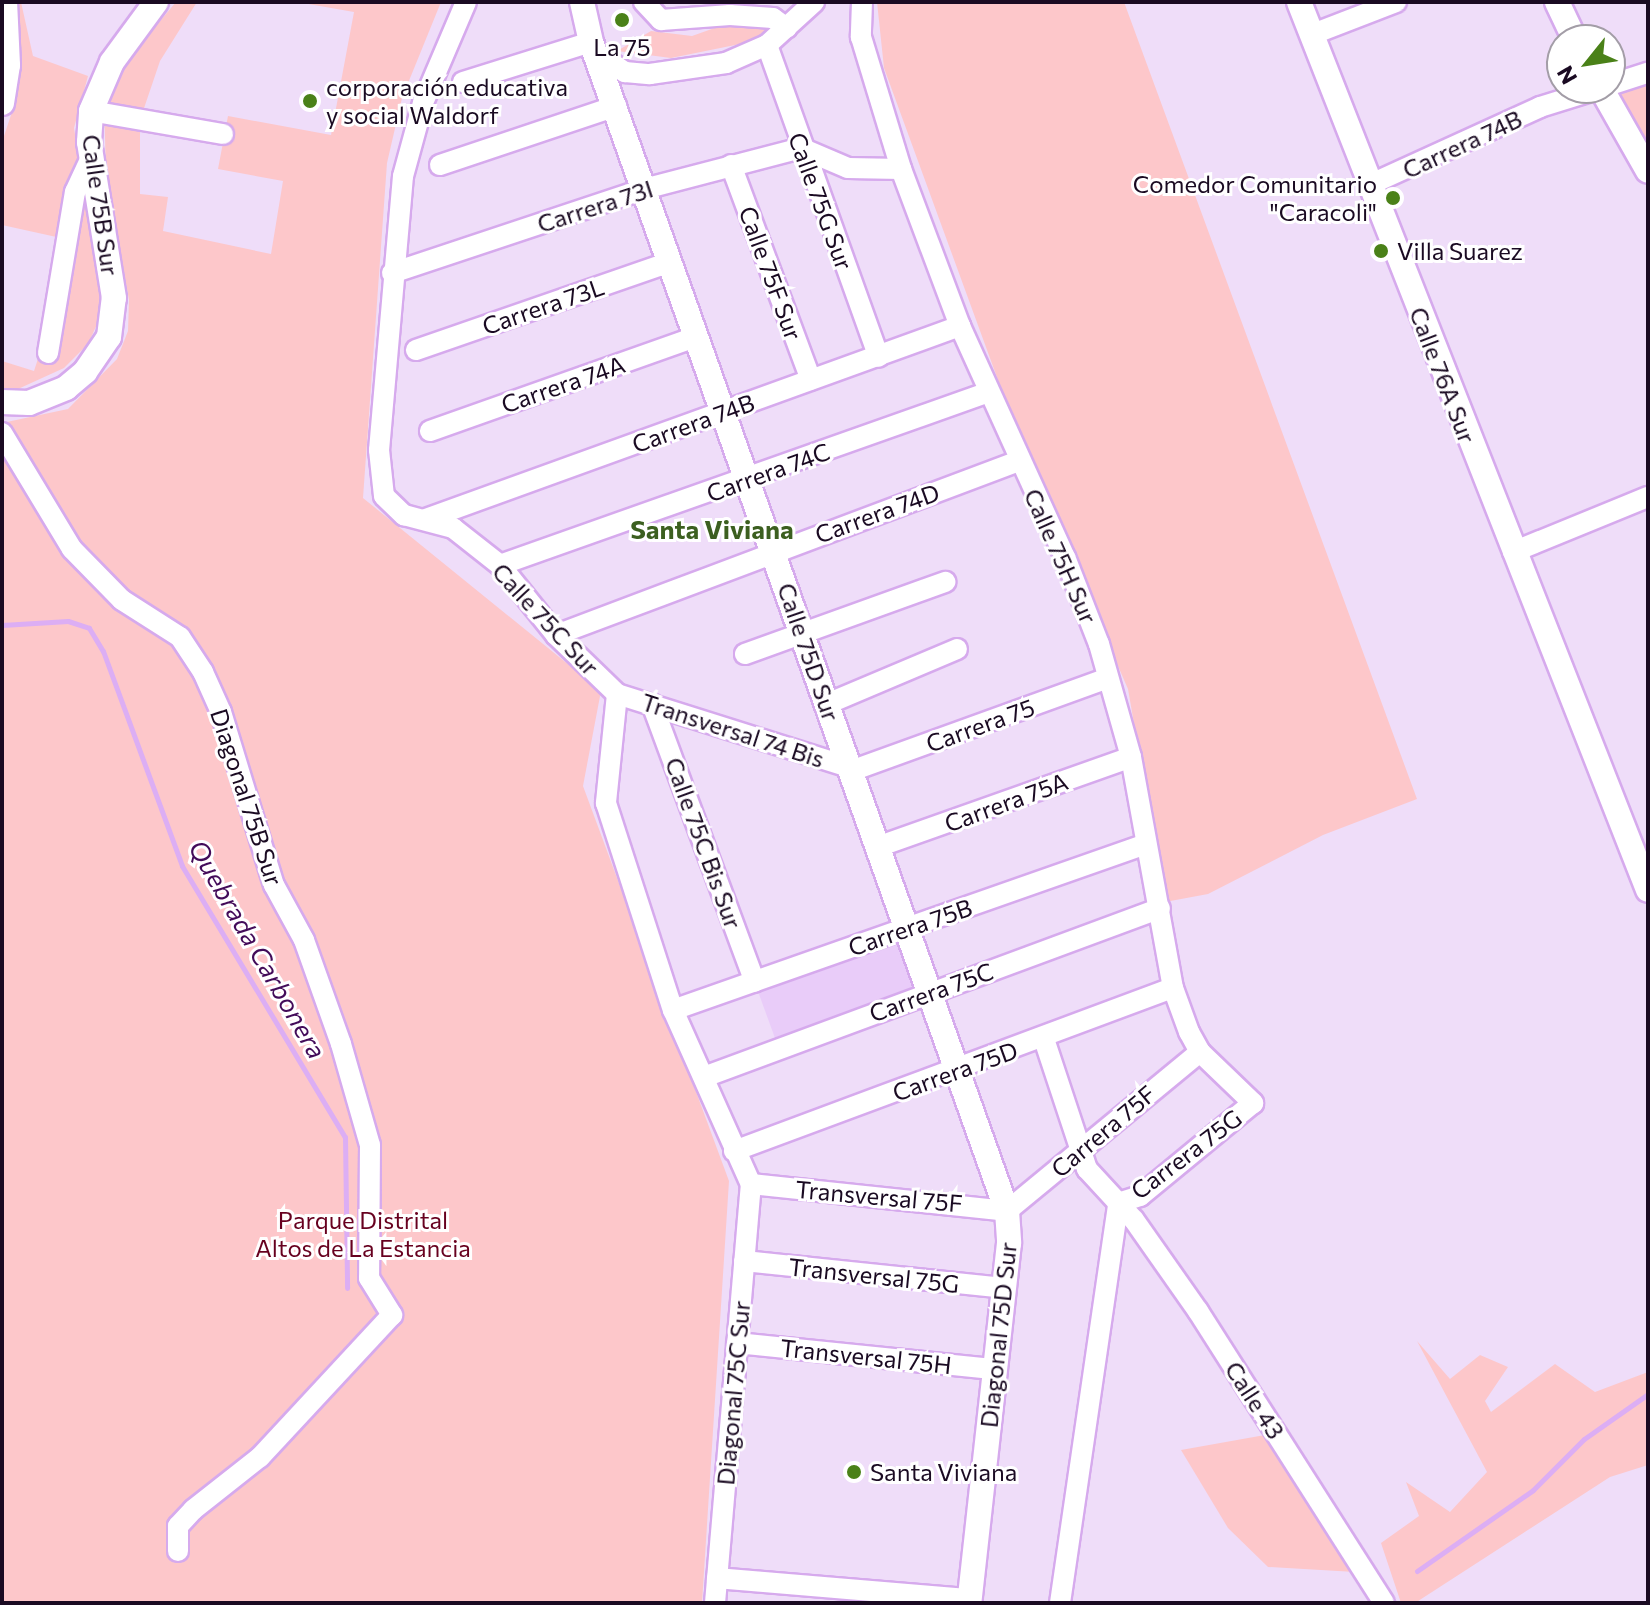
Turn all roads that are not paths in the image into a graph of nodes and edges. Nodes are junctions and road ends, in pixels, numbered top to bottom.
1 (5, 2) edge
2 (156, 2) edge
3 (466, 2) edge
4 (582, 2) edge
5 (814, 2) edge
6 (862, 2) edge
7 (1299, 2) edge
8 (1396, 2) edge
9 (1557, 2) edge
10 (648, 9) edge
11 (699, 11) edge
12 (779, 16) edge
13 (1567, 24) edge
14 (1313, 34) junction
15 (767, 45) junction
16 (593, 47) junction
17 (1648, 73) edge
18 (1626, 80) edge
19 (463, 82) dead end
20 (2, 103) edge
21 (1550, 104) edge
22 (1610, 104) edge
23 (616, 106) junction
24 (91, 111) junction
25 (223, 134) dead end
26 (801, 148) junction
27 (91, 158) junction
28 (440, 165) dead end
29 (731, 165) junction
30 (901, 169) junction
31 (1648, 171) edge
32 (1369, 185) junction
33 (644, 189) junction
34 (670, 262) junction
35 (392, 273) junction
36 (960, 326) junction
37 (696, 337) junction
38 (416, 350) dead end
39 (48, 353) dead end
40 (879, 357) junction
41 (811, 380) junction
42 (989, 392) junction
43 (2, 402) edge
44 (723, 413) junction
45 (430, 431) dead end
46 (2, 433) edge
47 (1018, 461) junction
48 (749, 480) junction
49 (1648, 497) edge
50 (426, 519) junction
51 (774, 551) junction
52 (1513, 552) junction
53 (500, 565) junction
54 (945, 582) dead end
55 (802, 634) junction
56 (556, 635) junction
57 (957, 649) dead end
58 (745, 654) dead end
59 (1108, 678) junction
60 (617, 694) junction
61 (652, 704) junction
62 (827, 704) junction
63 (1131, 757) junction
64 (850, 769) junction
65 (1146, 844) junction
66 (880, 846) junction
67 (1648, 890) edge
68 (1160, 908) junction
69 (906, 928) junction
70 (755, 982) junction
71 (1173, 988) junction
72 (930, 990) junction
73 (673, 1010) junction
74 (1044, 1039) junction
75 (1200, 1052) junction
76 (958, 1070) junction
77 (704, 1077) junction
78 (1253, 1103) joint
79 (734, 1151) junction
80 (1079, 1151) junction
81 (751, 1184) junction
82 (1118, 1203) junction
83 (1007, 1211) junction
84 (744, 1261) junction
85 (1004, 1288) junction
86 (737, 1343) junction
87 (995, 1369) junction
88 (178, 1551) dead end
89 (717, 1578) junction
90 (969, 1601) edge
91 (715, 1603) edge
92 (1060, 1603) edge
93 (1384, 1603) edge

1 - 20 street
2 - 24 street, Calle 75B Sur
3 - 35 street, Calle 75C Sur
4 - 16 street, Calle 75D Sur
5 - 12 street
6 - 30 street, Calle 75H Sur
7 - 14 street, Calle 76A Sur
8 - 14 street
9 - 13 street
10 - 11 street
11 - 12 street
12 - 15 street
14 - 32 street, Calle 76A Sur
15 - 16 street
15 - 26 street, Calle 75G Sur
16 - 19 street
16 - 23 street, Calle 75D Sur
17 - 18 street
21 - 32 street, Carrera 74B
22 - 31 street
23 - 28 street
23 - 33 street, Calle 75D Sur
24 - 25 street
24 - 27 street, Calle 75B Sur
26 - 29 street, Carrera 73I
26 - 30 street
26 - 40 street, Calle 75G Sur
27 - 39 street
27 - 43 street, Calle 75B Sur
29 - 33 street, Carrera 73I
29 - 41 street, Calle 75F Sur
30 - 36 street, Calle 75H Sur
32 - 52 street, Calle 76A Sur
33 - 34 street, Calle 75D Sur
33 - 35 street, Carrera 73I
34 - 37 street, Calle 75D Sur
34 - 38 street, Carrera 73L
35 - 50 street, Calle 75C Sur
36 - 40 street, Carrera 74B
36 - 42 street, Calle 75H Sur
37 - 44 street, Calle 75D Sur
37 - 45 street, Carrera 74A
40 - 41 street, Carrera 74B
41 - 44 street, Carrera 74B
42 - 47 street, Calle 75H Sur
42 - 48 street, Carrera 74C
44 - 48 street, Calle 75D Sur
44 - 50 street, Carrera 74B
46 - 88 street, Diagonal 75B Sur
47 - 51 street, Carrera 74D
47 - 59 street, Calle 75H Sur
48 - 51 street, Calle 75D Sur
48 - 53 street, Carrera 74C
49 - 52 street
50 - 53 street, Calle 75C Sur
51 - 55 street, Calle 75D Sur
51 - 56 street, Carrera 74D
52 - 67 street, Calle 76A Sur
53 - 56 street, Calle 75C Sur
54 - 55 street
55 - 58 street
55 - 62 street, Calle 75D Sur
56 - 60 street, Calle 75C Sur
57 - 62 street
59 - 63 street, Calle 75H Sur
59 - 64 street, Carrera 75
60 - 61 street, Transversal 74 Bis
60 - 73 street, Calle 75C Sur
61 - 64 street, Transversal 74 Bis
61 - 70 street, Calle 75C Bis Sur
62 - 64 street, Calle 75D Sur
63 - 65 street, Calle 75H Sur
63 - 66 street, Carrera 75A
64 - 66 street, Calle 75D Sur
65 - 68 street, Calle 75H Sur
65 - 69 street, Carrera 75B
66 - 69 street, Calle 75D Sur
68 - 71 street, Calle 75H Sur
68 - 72 street, Carrera 75C
69 - 70 street, Carrera 75B
69 - 72 street, Calle 75D Sur
70 - 73 street, Carrera 75B
71 - 74 street, Carrera 75D
71 - 75 street, Calle 75H Sur
72 - 76 street, Calle 75D Sur
72 - 77 street, Carrera 75C
73 - 77 street, Calle 75C Sur
74 - 76 street, Carrera 75D
74 - 80 street
75 - 78 street, Calle 75H Sur
75 - 80 street, Carrera 75F
76 - 79 street, Carrera 75D
76 - 83 street, Calle 75D Sur
77 - 79 street, Calle 75C Sur
78 - 82 street, Carrera 75G
79 - 81 street, Calle 75C Sur
80 - 82 street
80 - 83 street, Carrera 75F
81 - 83 street, Transversal 75F
81 - 84 street, Diagonal 75C Sur
82 - 92 street
82 - 93 street, Calle 43
83 - 85 street, Diagonal 75D Sur
84 - 85 street, Transversal 75G
84 - 86 street, Diagonal 75C Sur
85 - 87 street, Diagonal 75D Sur
86 - 87 street, Transversal 75H
86 - 89 street, Diagonal 75C Sur
87 - 90 street, Diagonal 75D Sur
89 - 90 street
89 - 91 street, Diagonal 75C Sur

